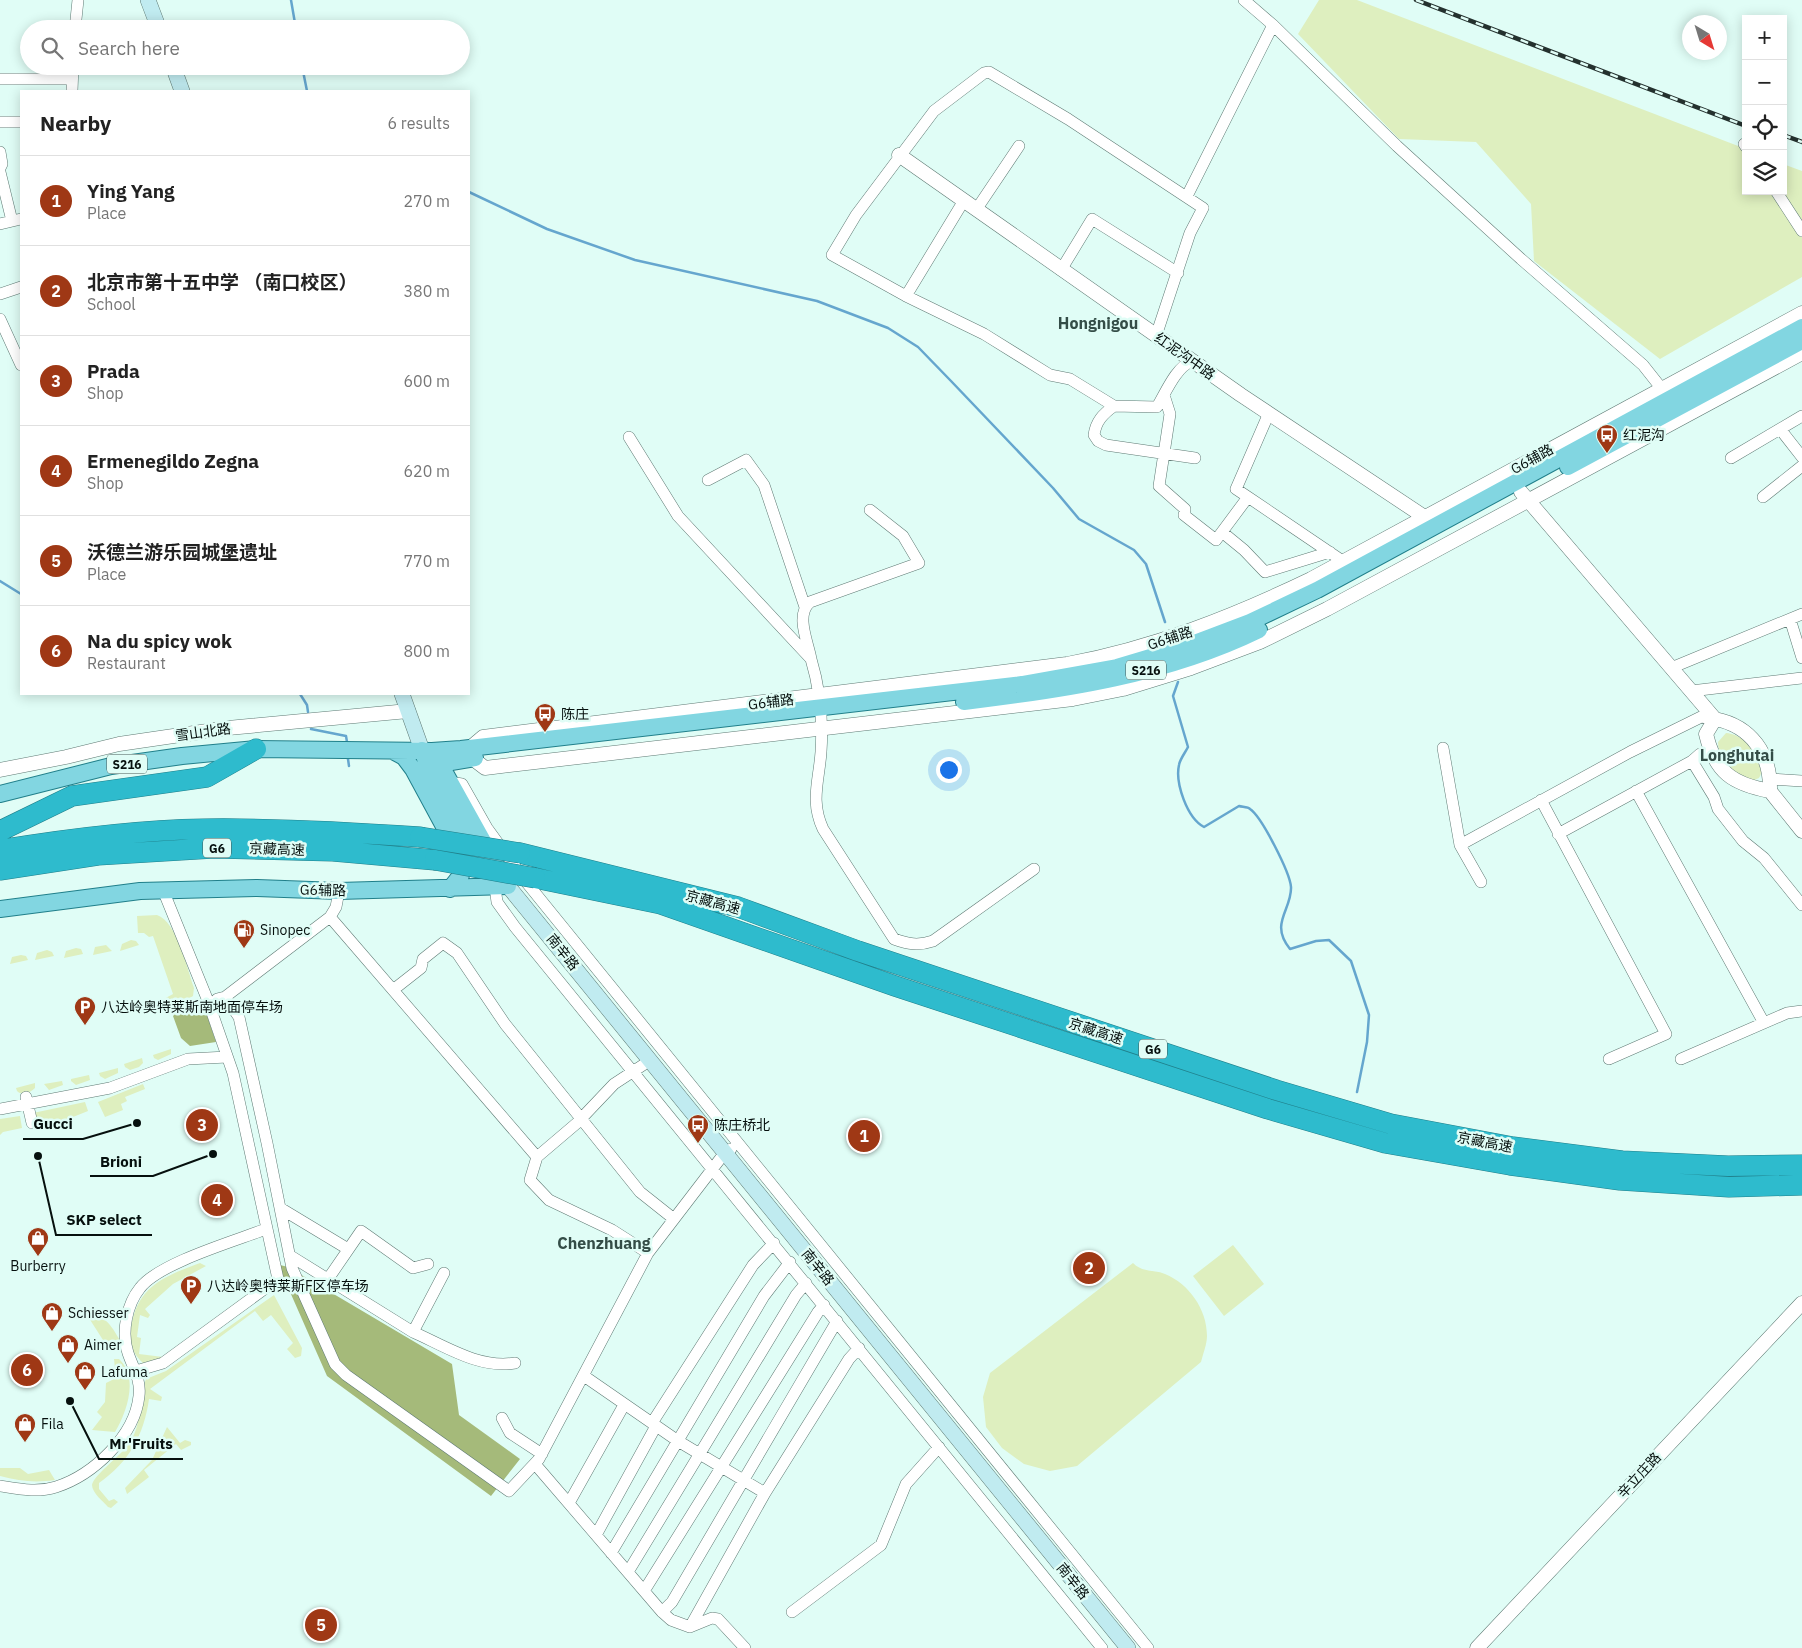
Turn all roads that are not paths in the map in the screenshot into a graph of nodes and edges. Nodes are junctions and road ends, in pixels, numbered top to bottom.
1 (78, 0) edge
2 (1244, 0) edge
3 (152, 2) edge
4 (76, 20) edge
5 (157, 20) edge
6 (1273, 25) junction
7 (72, 75) edge
8 (176, 75) edge
9 (0, 79) edge
10 (72, 79) junction
11 (72, 90) edge
12 (182, 90) edge
13 (0, 122) edge
14 (20, 122) edge
15 (1019, 146) dead end
16 (0, 152) edge
17 (899, 155) junction
18 (0, 168) edge
19 (0, 172) edge
20 (1779, 195) edge
21 (1187, 196) junction
22 (963, 202) junction
23 (976, 210) junction
24 (11, 221) edge
25 (1802, 231) edge
26 (1060, 270) junction
27 (1178, 273) junction
28 (20, 287) edge
29 (0, 294) edge
30 (906, 296) junction
31 (1802, 313) edge
32 (0, 319) edge
33 (1802, 327) edge
34 (1156, 336) junction
35 (1802, 341) edge
36 (1802, 353) edge
37 (1192, 361) junction
38 (20, 363) edge
39 (1662, 389) junction
40 (1164, 395) junction
41 (1114, 406) junction
42 (1269, 414) junction
43 (1802, 416) edge
44 (1780, 429) junction
45 (629, 437) dead end
46 (1164, 453) junction
47 (1802, 457) edge
48 (1195, 458) dead end
49 (1731, 458) dead end
50 (1802, 466) edge
51 (708, 480) dead end
52 (1248, 497) junction
53 (1525, 497) junction
54 (1763, 497) dead end
55 (870, 510) dead end
56 (1426, 518) junction
57 (1222, 532) junction
58 (1330, 552) junction
59 (1344, 562) junction
60 (805, 607) junction
61 (1802, 614) edge
62 (1790, 619) junction
63 (1802, 658) edge
64 (811, 659) junction
65 (1671, 668) junction
66 (1802, 678) edge
67 (1691, 691) junction
68 (402, 695) edge
69 (408, 711) junction
70 (819, 713) junction
71 (1715, 719) junction
72 (1443, 748) dead end
73 (256, 749) junction
74 (393, 751) junction
75 (1710, 751) junction
76 (431, 755) junction
77 (1692, 761) junction
78 (0, 770) edge
79 (1802, 781) edge
80 (449, 782) junction
81 (1770, 785) junction
82 (1636, 792) junction
83 (0, 794) edge
84 (1540, 800) junction
85 (0, 830) edge
86 (1802, 831) edge
87 (1558, 834) junction
88 (1460, 845) junction
89 (0, 850) edge
90 (1034, 869) dead end
91 (0, 870) edge
92 (531, 881) junction
93 (1481, 882) dead end
94 (502, 887) junction
95 (450, 889) junction
96 (162, 890) junction
97 (339, 890) junction
98 (1802, 905) edge
99 (0, 909) edge
100 (330, 917) junction
101 (393, 990) junction
102 (225, 997) junction
103 (208, 1001) junction
104 (1802, 1011) edge
105 (1764, 1023) junction
106 (226, 1053) junction
107 (1609, 1059) dead end
108 (1681, 1059) dead end
109 (637, 1069) junction
110 (27, 1100) junction
111 (0, 1102) edge
112 (0, 1109) edge
113 (581, 1118) junction
114 (32, 1123) dead end
115 (724, 1156) junction
116 (537, 1157) junction
117 (1802, 1165) edge
118 (1802, 1185) edge
119 (280, 1208) junction
120 (674, 1219) junction
121 (266, 1229) junction
122 (774, 1243) junction
123 (348, 1249) junction
124 (648, 1253) junction
125 (290, 1255) junction
126 (790, 1262) junction
127 (428, 1264) dead end
128 (444, 1274) dead end
129 (328, 1279) junction
130 (806, 1283) junction
131 (1802, 1303) edge
132 (824, 1305) junction
133 (837, 1321) junction
134 (413, 1332) junction
135 (859, 1348) junction
136 (515, 1362) dead end
137 (136, 1371) junction
138 (584, 1376) junction
139 (624, 1405) junction
140 (502, 1418) dead end
141 (654, 1425) junction
142 (678, 1441) junction
143 (939, 1447) junction
144 (700, 1454) junction
145 (538, 1459) junction
146 (721, 1467) junction
147 (744, 1480) junction
148 (0, 1486) edge
149 (765, 1493) junction
150 (569, 1504) junction
151 (596, 1535) junction
152 (611, 1553) junction
153 (628, 1572) junction
154 (644, 1591) junction
155 (662, 1612) junction
156 (792, 1612) dead end
157 (690, 1627) junction
158 (745, 1648) edge
159 (1102, 1648) edge
160 (1115, 1648) edge
161 (1128, 1648) edge
162 (1148, 1648) edge
163 (1477, 1648) edge

1 - 4 street
2 - 6 street
3 - 5 main road
6 - 21 street
6 - 39 street
7 - 10 street
8 - 12 main road
9 - 10 street
10 - 11 street
13 - 14 street
15 - 23 street
16 - 18 street
17 - 21 street
17 - 22 street, 红泥沟中路
17 - 30 street
19 - 24 street
20 - 25 street
21 - 27 street
22 - 23 street, 红泥沟中路
22 - 30 street
23 - 26 street, 红泥沟中路
26 - 27 street
26 - 34 street, 红泥沟中路
27 - 34 street
28 - 29 street
30 - 41 street
31 - 39 street, G6辅路 / S216
32 - 38 street
33 - 70 main road, G6辅路 / S216
34 - 37 street, 红泥沟中路
35 - 53 main road, G6辅路 / S216
36 - 53 street, G6辅路 / S216
37 - 40 street
37 - 42 street, 红泥沟中路
39 - 56 street, G6辅路 / S216
40 - 41 street
40 - 46 street
41 - 46 street
42 - 52 street
42 - 56 street, 红泥沟中路
43 - 44 street
44 - 47 street
44 - 49 street
45 - 64 street
46 - 48 street
46 - 57 street
50 - 54 street
51 - 60 street
52 - 57 street
52 - 58 street
53 - 65 street
53 - 70 main road, G6辅路 / S216
55 - 60 street
56 - 59 street, G6辅路 / S216
57 - 58 street
58 - 59 street
59 - 70 street, G6辅路 / S216
60 - 64 street
61 - 62 street
62 - 63 street
62 - 65 street
64 - 70 street
65 - 67 street
66 - 67 street
67 - 71 street
68 - 69 main road
69 - 76 main road
69 - 78 street, 雪山北路
70 - 76 main road, G6辅路 / S216
70 - 90 street
71 - 75 street
71 - 81 street
71 - 84 street
72 - 88 street
73 - 74 main road, G6辅路 / S216
73 - 83 main road, G6辅路 / S216
73 - 85 highway
74 - 76 main road, G6辅路 / S216
74 - 95 main road
75 - 77 street
75 - 81 street
76 - 80 main road
76 - 94 main road
77 - 82 street
77 - 98 street
79 - 81 street
80 - 92 street
80 - 94 main road
81 - 86 street
82 - 87 street
82 - 105 street
84 - 87 street
84 - 88 street
87 - 107 street
88 - 93 street
89 - 117 highway, 京藏高速 / G6, bridge
91 - 92 highway, 京藏高速 / G6, bridge
92 - 94 street
92 - 115 street
92 - 118 highway, 京藏高速 / G6
94 - 95 main road, G6辅路
94 - 109 main road, 南辛路
94 - 115 main road, 南辛路
95 - 97 main road, G6辅路
96 - 97 main road, G6辅路
96 - 99 main road, G6辅路
96 - 103 street
97 - 100 street
100 - 101 street
100 - 102 street
101 - 113 street
101 - 116 street
102 - 103 street
102 - 119 street
103 - 106 street
104 - 105 street
105 - 108 street
106 - 110 street
106 - 121 street
109 - 113 street
109 - 115 main road, 南辛路
110 - 111 street
110 - 112 street
110 - 114 street
113 - 116 street
113 - 120 street
115 - 120 street
115 - 122 street
115 - 160 main road, 南辛路
115 - 161 main road, 南辛路
115 - 162 street
116 - 124 street
119 - 123 street
119 - 125 street
120 - 124 street
121 - 137 street
121 - 137 street
122 - 126 street
122 - 141 street
123 - 127 street
123 - 129 street
124 - 138 street
125 - 129 street
125 - 145 street
126 - 130 street
126 - 142 street
128 - 134 street
129 - 134 street
130 - 132 street
130 - 144 street
131 - 163 street, 辛立庄路
132 - 133 street
132 - 146 street
133 - 135 street
133 - 147 street
134 - 136 street
135 - 143 street
135 - 149 street
137 - 148 street
138 - 139 street
138 - 145 street
139 - 141 street
139 - 150 street
140 - 145 street
141 - 142 street
141 - 151 street
142 - 144 street
142 - 152 street
143 - 156 street
143 - 159 street
144 - 146 street
144 - 153 street
145 - 150 street
146 - 147 street
146 - 154 street
147 - 149 street
147 - 155 street
149 - 157 street
150 - 151 street
151 - 152 street
152 - 153 street
153 - 154 street
154 - 155 street
155 - 157 street
157 - 158 street

